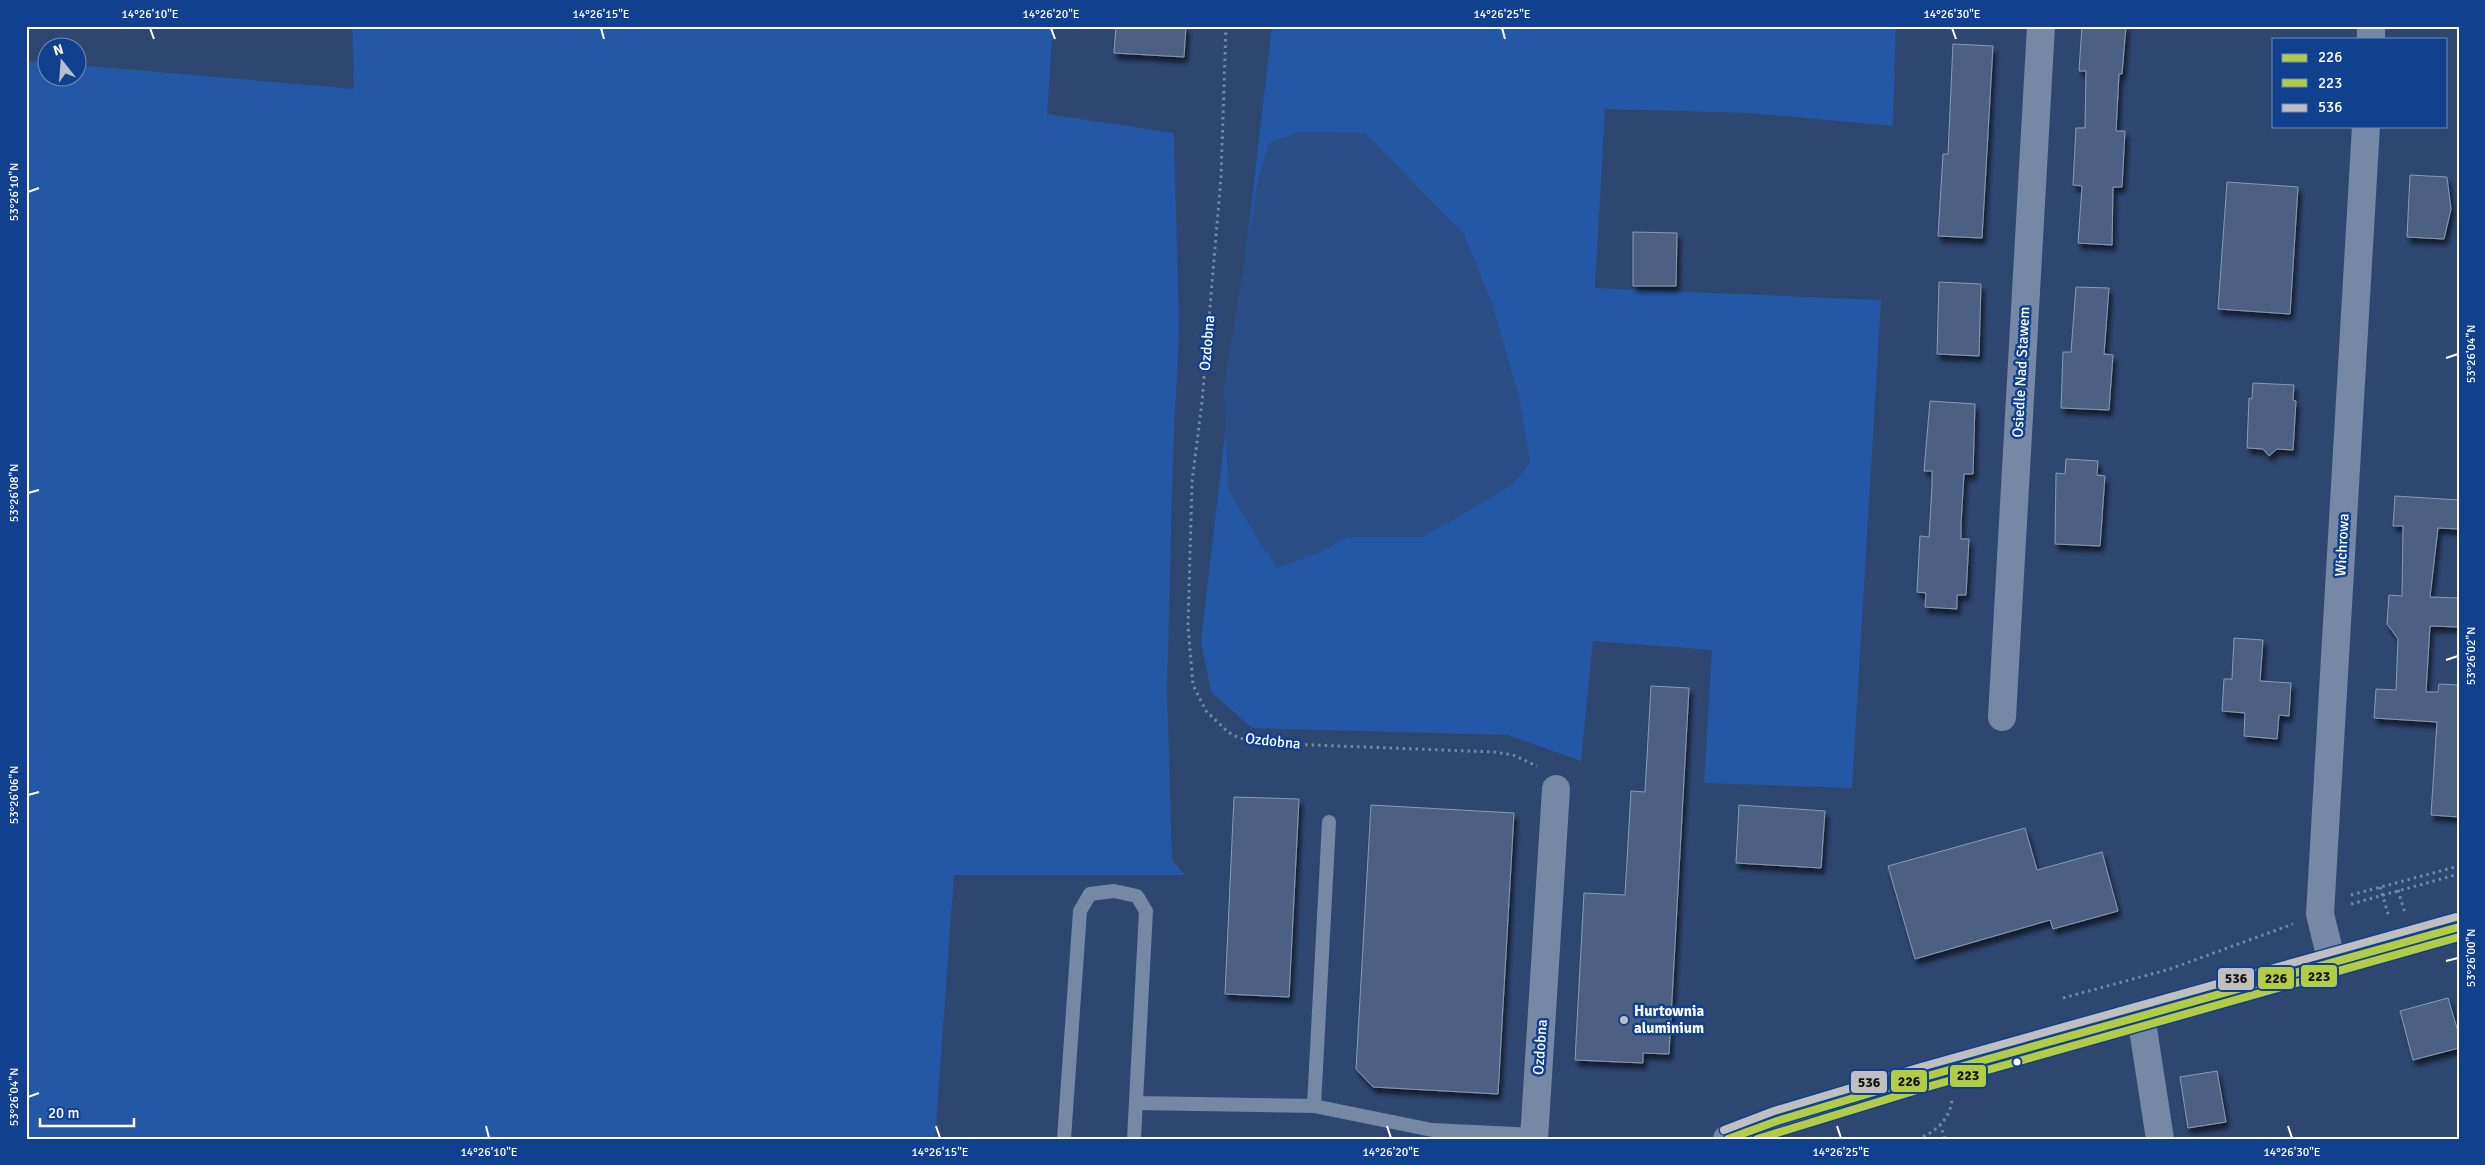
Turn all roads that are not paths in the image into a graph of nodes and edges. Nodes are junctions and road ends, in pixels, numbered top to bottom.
1 (2041, 26) edge
2 (2366, 128) edge
3 (2002, 717) dead end
4 (1556, 788) road end
5 (1329, 822) dead end
6 (2459, 927) edge
7 (2332, 963) junction
8 (2141, 1016) junction
9 (1136, 1103) junction
10 (1314, 1106) junction
11 (1431, 1134) edge
12 (1534, 1137) edge
13 (1064, 1139) edge
14 (1134, 1139) edge
15 (1727, 1139) edge
16 (2160, 1139) edge

1 - 3 street, Osiedle Nad Stawem
2 - 7 street, Wichrowa
4 - 12 street, Ozdobna
5 - 10 lane
6 - 7 main road
7 - 8 main road
8 - 15 main road
8 - 16 street
9 - 10 lane
9 - 13 lane
9 - 14 lane
10 - 11 lane
11 - 12 lane

